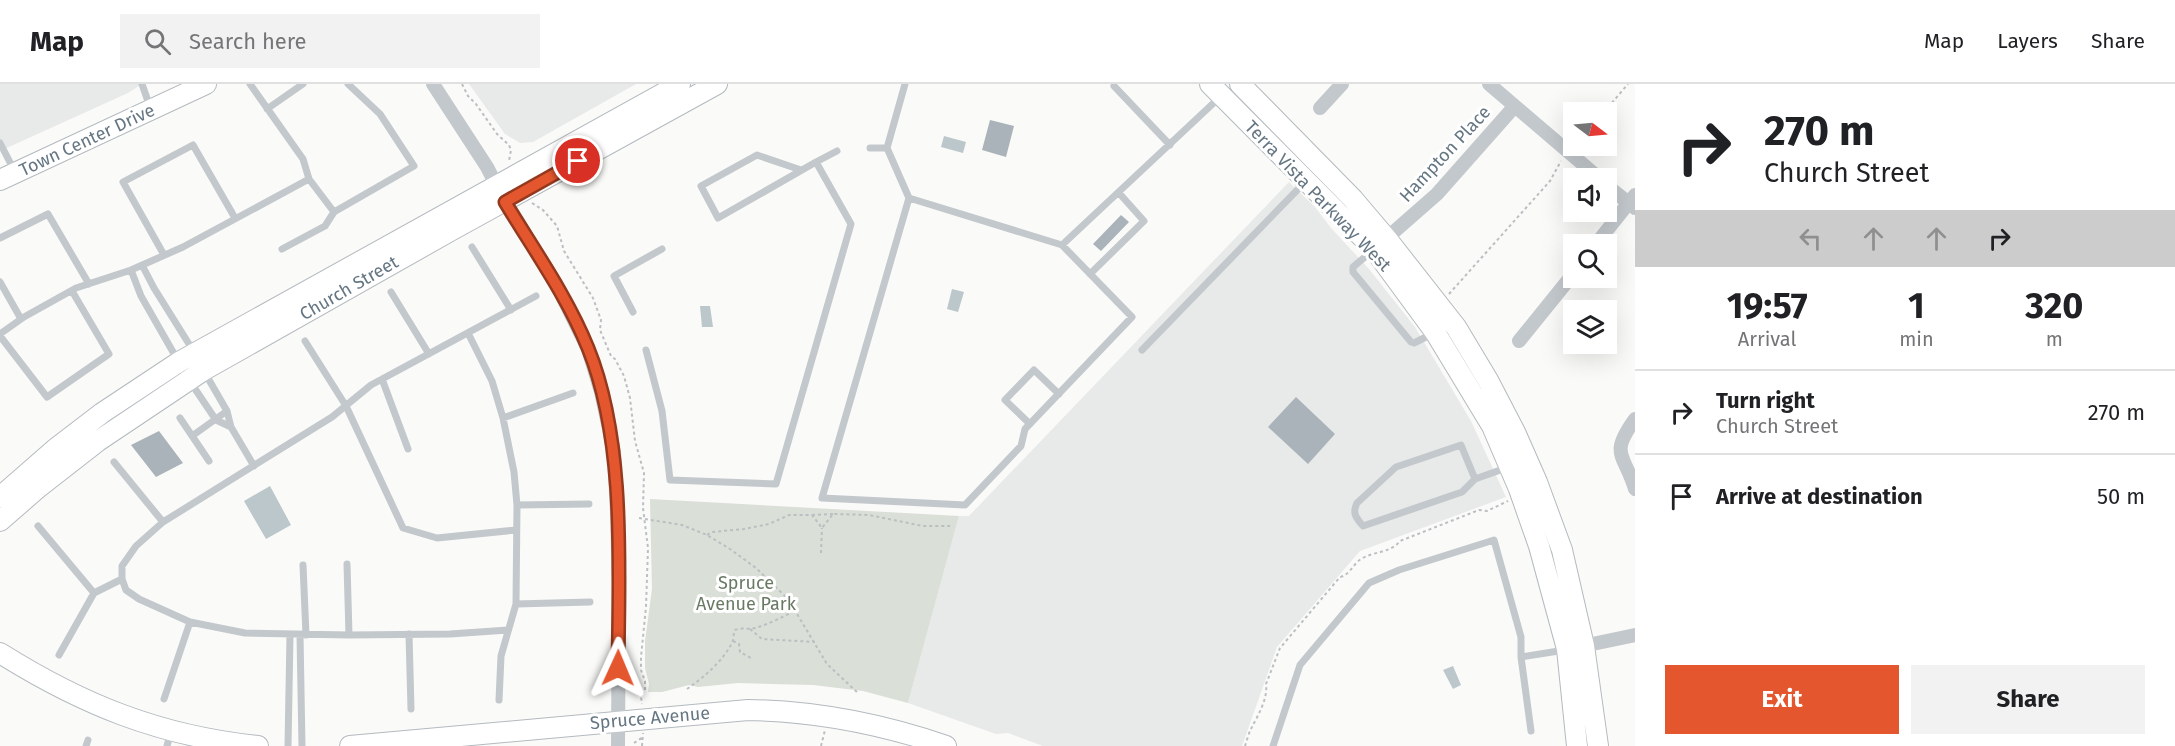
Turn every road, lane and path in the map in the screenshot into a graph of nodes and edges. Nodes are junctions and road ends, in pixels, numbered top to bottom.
1 (142, 84) edge
2 (206, 84) edge
3 (250, 84) edge
4 (303, 84) edge
5 (348, 84) edge
6 (434, 84) edge
7 (462, 84) edge
8 (717, 84) edge
9 (905, 84) edge
10 (1240, 84) edge
11 (1342, 84) edge
12 (1489, 84) edge
13 (1628, 84) edge
14 (672, 86) edge
15 (1114, 86) dead end
16 (1216, 90) edge
17 (1613, 102) edge
18 (1514, 106) junction
19 (1320, 108) dead end
20 (267, 109) junction
21 (152, 110) junction
22 (0, 143) edge
23 (1170, 145) junction
24 (870, 148) dead end
25 (887, 148) junction
26 (837, 151) dead end
27 (508, 159) dead end
28 (1562, 160) dead end
29 (816, 162) junction
30 (1587, 168) edge
31 (801, 170) junction
32 (7, 176) edge
33 (309, 178) junction
34 (1307, 180) junction
35 (1617, 191) edge
36 (1119, 193) junction
37 (501, 194) junction
38 (909, 198) junction
39 (1633, 202) edge
40 (532, 203) dead end
41 (334, 212) junction
42 (235, 218) junction
43 (1605, 234) edge
44 (0, 238) edge
45 (1380, 244) junction
46 (1062, 245) junction
47 (472, 247) dead end
48 (282, 249) dead end
49 (662, 249) dead end
50 (164, 255) junction
51 (142, 265) junction
52 (131, 270) junction
53 (1090, 274) junction
54 (0, 282) edge
55 (89, 284) junction
56 (1563, 286) edge
57 (72, 291) junction
58 (391, 292) dead end
59 (536, 296) dead end
60 (1447, 297) dead end
61 (511, 310) junction
62 (633, 312) dead end
63 (21, 319) junction
64 (1435, 332) junction
65 (468, 333) junction
66 (0, 335) edge
67 (1519, 340) dead end
68 (305, 341) dead end
69 (646, 350) dead end
70 (1142, 350) dead end
71 (429, 354) junction
72 (192, 366) junction
73 (382, 379) junction
74 (573, 393) dead end
75 (1059, 394) junction
76 (346, 406) junction
77 (227, 411) junction
78 (180, 418) dead end
79 (503, 418) junction
80 (1635, 419) edge
81 (216, 420) junction
82 (1030, 424) junction
83 (231, 427) junction
84 (192, 436) junction
85 (408, 449) dead end
86 (209, 461) dead end
87 (114, 462) dead end
88 (254, 466) junction
89 (1509, 467) junction
90 (1475, 479) junction
91 (1635, 489) edge
92 (0, 497) edge
93 (589, 504) dead end
94 (517, 506) junction
95 (833, 514) junction
96 (812, 515) junction
97 (639, 518) dead end
98 (645, 519) junction
99 (0, 521) edge
100 (163, 522) junction
101 (38, 526) dead end
102 (950, 526) dead end
103 (822, 528) junction
104 (516, 530) junction
105 (707, 535) junction
106 (821, 553) dead end
107 (347, 564) dead end
108 (303, 565) dead end
109 (122, 579) junction
110 (94, 593) junction
111 (590, 602) dead end
112 (516, 603) junction
113 (796, 610) junction
114 (190, 622) junction
115 (750, 629) junction
116 (508, 630) junction
117 (409, 634) junction
118 (290, 635) junction
119 (303, 635) junction
120 (349, 635) junction
121 (1635, 635) edge
122 (733, 641) junction
123 (814, 642) junction
124 (1575, 648) junction
125 (0, 653) edge
126 (59, 655) dead end
127 (1521, 657) junction
128 (751, 658) dead end
129 (633, 689) dead end
130 (687, 689) dead end
131 (859, 694) dead end
132 (164, 699) dead end
133 (499, 700) dead end
134 (411, 709) dead end
135 (618, 720) junction
136 (1531, 731) dead end
137 (169, 738) edge
138 (908, 740) edge
139 (634, 743) dead end
140 (258, 746) edge
141 (288, 746) edge
142 (302, 746) edge
143 (350, 746) edge
144 (618, 746) edge
145 (642, 746) edge
146 (946, 746) edge
147 (1273, 746) edge
148 (1577, 746) edge
149 (1598, 746) edge

1 - 21 lane
2 - 21 street, Town Center Drive
3 - 20 lane
4 - 20 lane
5 - 41 lane
6 - 37 street
7 - 27 path
8 - 37 street, Church Street
9 - 25 lane
10 - 45 street, Terra Vista Parkway West
11 - 19 street
12 - 18 street
13 - 17 path
14 - 37 street, Church Street
15 - 23 lane
16 - 23 lane
16 - 34 street, Terra Vista Parkway West
18 - 30 street
18 - 45 street, Hampton Place
20 - 33 lane
21 - 32 street, Town Center Drive
22 - 32 lane
23 - 36 lane
24 - 25 lane
25 - 38 lane
26 - 29 lane
28 - 60 path
29 - 31 lane
29 - 69 lane
31 - 31 lane
33 - 41 lane
33 - 42 lane
34 - 45 street, Terra Vista Parkway West
34 - 70 lane
35 - 39 street
36 - 46 lane
36 - 53 lane
37 - 72 street, Church Street
37 - 135 street
38 - 46 lane
38 - 82 lane
39 - 43 street
40 - 98 path
41 - 48 lane
42 - 50 lane
42 - 50 lane
44 - 55 lane
45 - 64 street, Terra Vista Parkway West
45 - 64 lane
45 - 124 street, Terra Vista Parkway West
46 - 53 lane
47 - 61 lane
49 - 62 lane
50 - 51 lane
51 - 52 lane
51 - 72 lane
52 - 55 lane
52 - 72 lane
53 - 75 lane
54 - 63 lane
55 - 57 lane
56 - 67 street
57 - 63 lane
57 - 66 lane
58 - 71 lane
59 - 61 lane
61 - 65 lane
63 - 66 lane
64 - 89 street, Terra Vista Parkway West
65 - 71 lane
65 - 79 lane
68 - 76 lane
71 - 73 lane
72 - 77 lane
72 - 81 lane
72 - 92 street, Church Street
72 - 99 street, Church Street
73 - 76 lane
73 - 85 lane
74 - 79 lane
75 - 82 lane
75 - 82 lane
76 - 88 lane
76 - 104 lane
77 - 81 lane
77 - 83 lane
78 - 84 lane
79 - 94 lane
80 - 91 street
81 - 83 lane
81 - 84 lane
83 - 88 lane
84 - 86 lane
87 - 100 lane
88 - 100 lane
89 - 90 lane
89 - 124 street, Terra Vista Parkway West
90 - 90 lane
93 - 94 lane
94 - 104 lane
95 - 96 path
95 - 102 path
95 - 103 path
96 - 103 path
96 - 105 path
97 - 98 path
98 - 105 path
98 - 129 path
100 - 109 lane
101 - 110 lane
103 - 106 path
104 - 112 lane
105 - 113 path
107 - 120 lane
108 - 119 lane
109 - 110 lane
109 - 114 lane
110 - 126 lane
111 - 112 lane
112 - 116 lane
113 - 115 path
113 - 123 path
114 - 118 lane
114 - 132 lane
115 - 122 path
115 - 123 path
116 - 117 lane
116 - 133 lane
117 - 120 lane
117 - 134 lane
118 - 119 lane
118 - 141 lane
119 - 120 lane
119 - 142 lane
121 - 124 street
122 - 128 path
122 - 130 path
123 - 131 path
124 - 127 lane
124 - 148 street, Terra Vista Parkway West
124 - 149 street, Terra Vista Parkway West
125 - 137 street
127 - 136 lane
127 - 147 lane
135 - 138 street, Spruce Avenue
135 - 143 street, Spruce Avenue
135 - 144 street
137 - 140 street
138 - 146 street, Spruce Avenue
139 - 145 path

